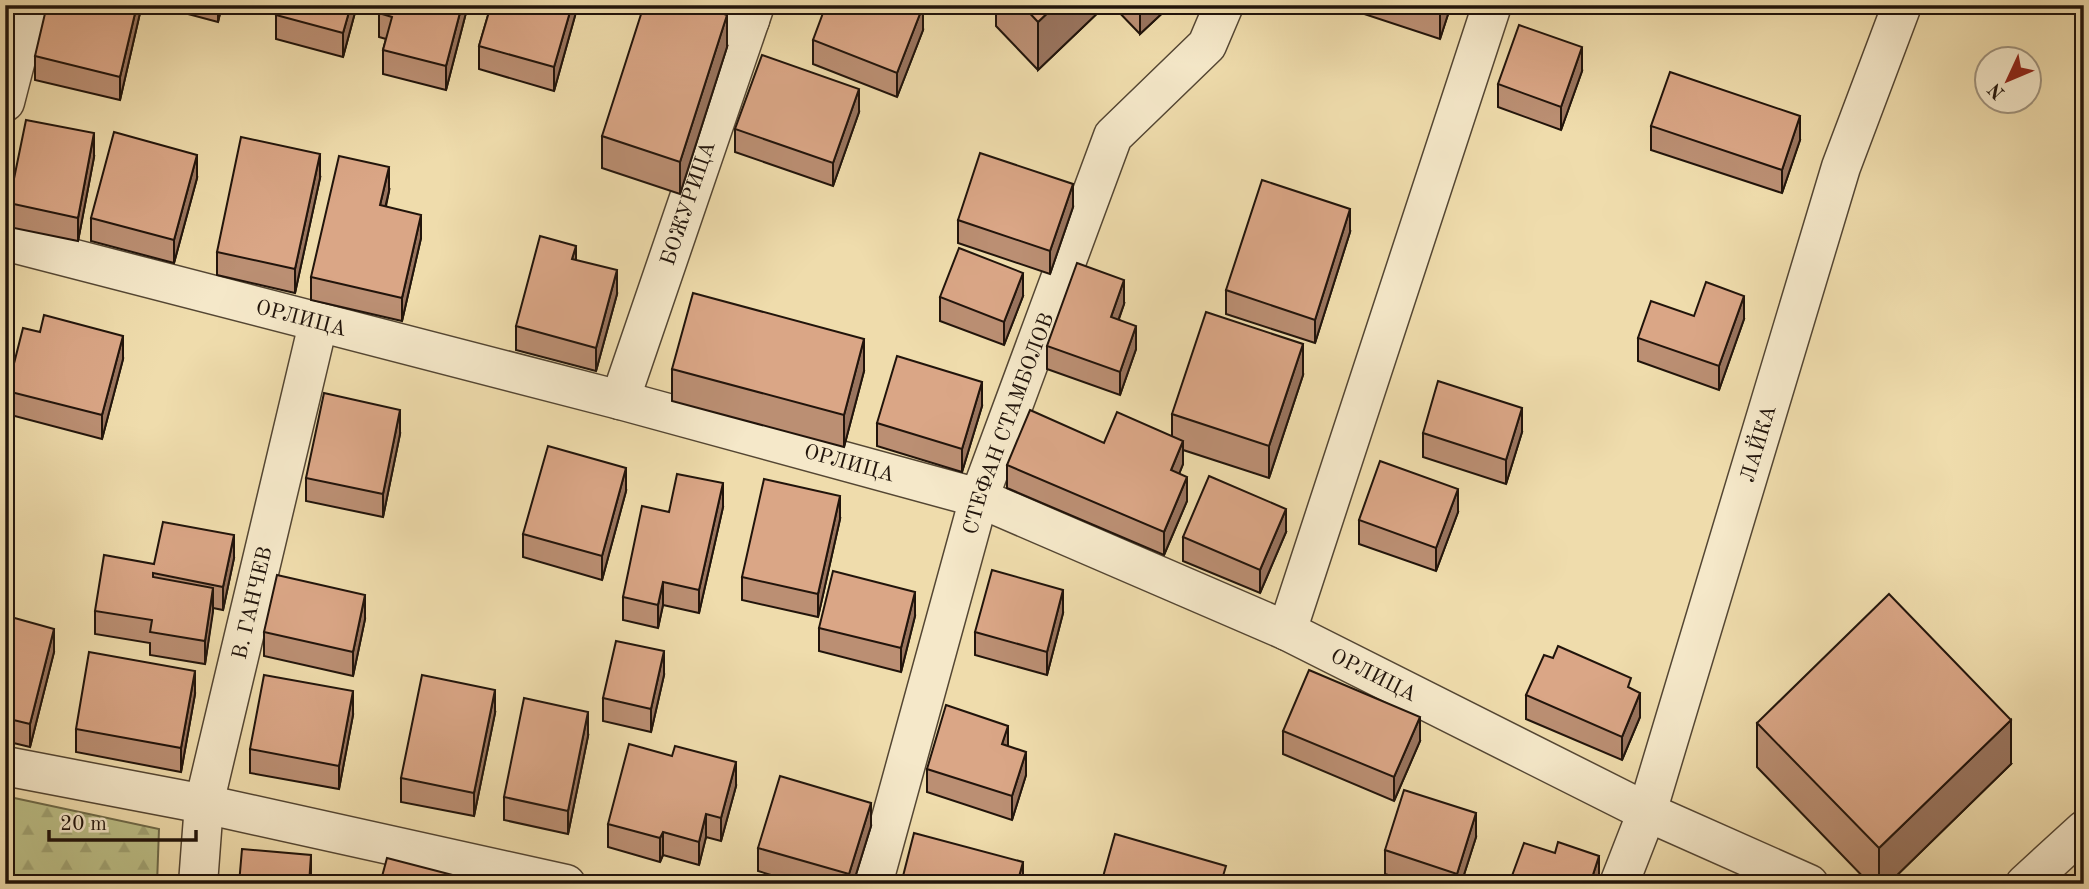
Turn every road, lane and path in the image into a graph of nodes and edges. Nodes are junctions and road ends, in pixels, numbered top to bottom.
1 (30, 5) edge
2 (697, 5) edge
3 (1224, 5) edge
4 (1492, 5) edge
5 (1902, 5) edge
6 (752, 13) edge
7 (5, 103) edge
8 (5, 241) edge
9 (318, 324) junction
10 (620, 400) junction
11 (979, 498) junction
12 (1287, 631) junction
13 (5, 766) edge
14 (204, 804) junction
15 (1647, 812) junction
16 (2084, 831) edge
17 (198, 884) edge
18 (566, 884) edge
19 (873, 884) edge
20 (1619, 884) edge
21 (1809, 884) edge
22 (2025, 884) edge

1 - 7 street
2 - 6 street
3 - 11 street, СТЕФАН СТАМБОЛОВ
4 - 12 street
5 - 15 street, ЛАЙКА
6 - 10 street, БОЖУРИЦА
8 - 9 street, ОРЛИЦА
9 - 10 street, ОРЛИЦА
9 - 14 street, В. ГАНЧЕВ
10 - 11 street, ОРЛИЦА
11 - 12 street, ОРЛИЦА
11 - 19 street, СТЕФАН СТАМБОЛОВ
12 - 15 street, ОРЛИЦА
13 - 14 street
14 - 17 street, В. ГАНЧЕВ
14 - 18 street
15 - 20 street, ЛАЙКА
15 - 21 street, ОРЛИЦА
16 - 22 street

